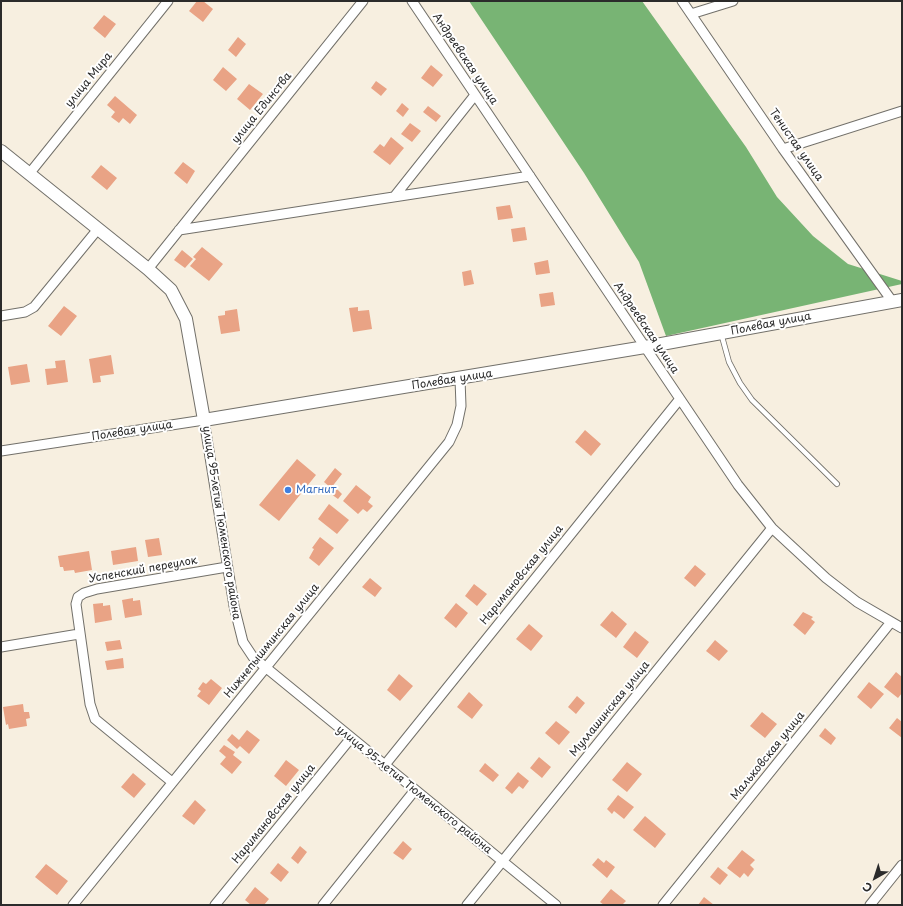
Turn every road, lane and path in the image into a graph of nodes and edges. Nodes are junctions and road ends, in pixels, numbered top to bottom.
1 (168, 1) edge
2 (363, 1) edge
3 (412, 1) edge
4 (682, 1) edge
5 (733, 1) edge
6 (691, 14) junction
7 (476, 95) junction
8 (902, 111) edge
9 (783, 149) junction
10 (1, 151) edge
11 (29, 174) junction
12 (530, 176) junction
13 (394, 197) junction
14 (98, 229) junction
15 (179, 230) junction
16 (148, 269) junction
17 (897, 300) edge
18 (1, 316) edge
19 (721, 333) junction
20 (645, 347) junction
21 (460, 378) junction
22 (679, 400) junction
23 (204, 420) junction
24 (1, 451) edge
25 (837, 484) dead end
26 (772, 528) junction
27 (227, 567) junction
28 (891, 622) junction
29 (902, 628) edge
30 (79, 634) junction
31 (1, 647) edge
32 (266, 669) junction
33 (351, 738) junction
34 (384, 766) junction
35 (172, 782) junction
36 (415, 790) junction
37 (503, 861) junction
38 (902, 865) edge
39 (73, 905) edge
40 (215, 905) edge
41 (323, 905) edge
42 (467, 905) edge
43 (556, 905) edge
44 (663, 905) edge
45 (870, 905) edge

1 - 11 street, улица Мира
2 - 15 street, улица Единства
3 - 7 street, Андреевская улица
4 - 6 street, Тенистая улица
5 - 6 street
6 - 9 street, Тенистая улица
7 - 12 street, Андреевская улица
7 - 13 street
8 - 9 street
9 - 17 street, Тенистая улица
10 - 11 street, улица 95-летия Тюменского района
11 - 14 street, улица 95-летия Тюменского района
12 - 13 street
12 - 20 street, Андреевская улица
13 - 15 street
14 - 16 street, улица 95-летия Тюменского района
14 - 18 street
15 - 16 street, улица Единства
16 - 23 street, улица 95-летия Тюменского района
17 - 19 street, Полевая улица
19 - 20 street, Полевая улица
19 - 25 lane
20 - 21 street, Полевая улица
20 - 22 street, Андреевская улица
21 - 23 street, Полевая улица
21 - 32 street, Нижнепышминская улица
22 - 26 street, Андреевская улица
22 - 34 street, Наримановская улица
23 - 24 street, Полевая улица
23 - 27 street, улица 95-летия Тюменского района
26 - 28 street, Андреевская улица
26 - 37 street, Муллашинская улица
27 - 30 street, Успенский переулок
27 - 32 street, улица 95-летия Тюменского района
28 - 29 street, Андреевская улица
28 - 44 street, Мальковская улица
30 - 31 street
30 - 35 street, Успенский переулок
32 - 33 street, улица 95-летия Тюменского района
32 - 35 street, Нижнепышминская улица
33 - 34 street, улица 95-летия Тюменского района
33 - 40 street, Наримановская улица
34 - 36 street, улица 95-летия Тюменского района
35 - 39 street, Нижнепышминская улица
36 - 37 street, улица 95-летия Тюменского района
36 - 41 street
37 - 42 street, Муллашинская улица
37 - 43 street, улица 95-летия Тюменского района
38 - 45 street

